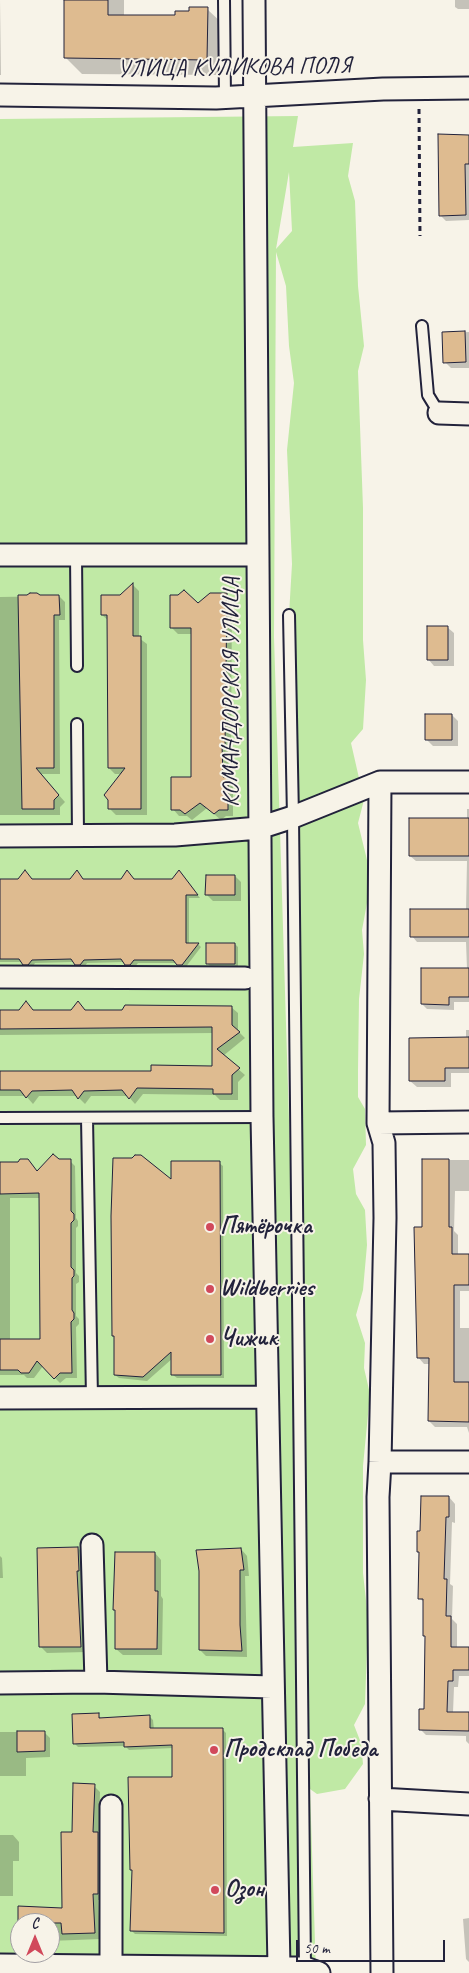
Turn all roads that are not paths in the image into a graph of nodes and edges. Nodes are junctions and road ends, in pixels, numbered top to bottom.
1 (224, 0) edge
2 (254, 0) edge
3 (469, 88) edge
4 (0, 95) edge
5 (254, 96) junction
6 (225, 97) junction
7 (422, 326) dead end
8 (439, 413) joint
9 (469, 414) edge
10 (0, 555) edge
11 (76, 555) junction
12 (257, 555) junction
13 (289, 615) dead end
14 (77, 666) dead end
15 (77, 724) dead end
16 (380, 782) junction
17 (469, 782) edge
18 (293, 817) junction
19 (259, 828) junction
20 (78, 835) junction
21 (0, 836) edge
22 (0, 978) edge
23 (245, 978) dead end
24 (262, 1117) junction
25 (0, 1118) edge
26 (87, 1118) junction
27 (469, 1122) edge
28 (378, 1123) junction
29 (0, 1398) edge
30 (92, 1398) junction
31 (266, 1398) junction
32 (380, 1462) junction
33 (469, 1462) edge
34 (92, 1545) dead end
35 (96, 1682) junction
36 (0, 1683) edge
37 (272, 1687) junction
38 (380, 1799) junction
39 (469, 1804) edge
40 (111, 1806) dead end
41 (0, 1965) edge
42 (111, 1966) junction
43 (279, 1968) junction
44 (312, 1970) edge
45 (382, 1973) edge

1 - 6 lane
2 - 5 street, КОМАНДОРСКАЯ УЛИЦА
3 - 5 street, УЛИЦА КУЛИКОВА ПОЛЯ
4 - 6 street, УЛИЦА КУЛИКОВА ПОЛЯ
5 - 6 street, УЛИЦА КУЛИКОВА ПОЛЯ
5 - 12 street, КОМАНДОРСКАЯ УЛИЦА
7 - 8 lane
8 - 9 street
10 - 11 street
11 - 12 street
11 - 14 lane
12 - 19 street, КОМАНДОРСКАЯ УЛИЦА
13 - 18 lane
15 - 20 lane
16 - 17 street
16 - 18 street
16 - 28 street
18 - 19 street
18 - 44 lane
19 - 20 street
19 - 24 street, КОМАНДОРСКАЯ УЛИЦА
20 - 21 street
22 - 23 street
24 - 26 lane
24 - 31 street, КОМАНДОРСКАЯ УЛИЦА
25 - 26 lane
26 - 30 lane
27 - 28 street
28 - 32 street
29 - 30 street
30 - 31 street
31 - 37 street, КОМАНДОРСКАЯ УЛИЦА
32 - 33 street
32 - 38 street
34 - 35 street
35 - 36 street
35 - 37 street
37 - 43 street, КОМАНДОРСКАЯ УЛИЦА
38 - 39 street
38 - 45 street
40 - 42 street
41 - 42 street
42 - 43 street
43 - 44 street

